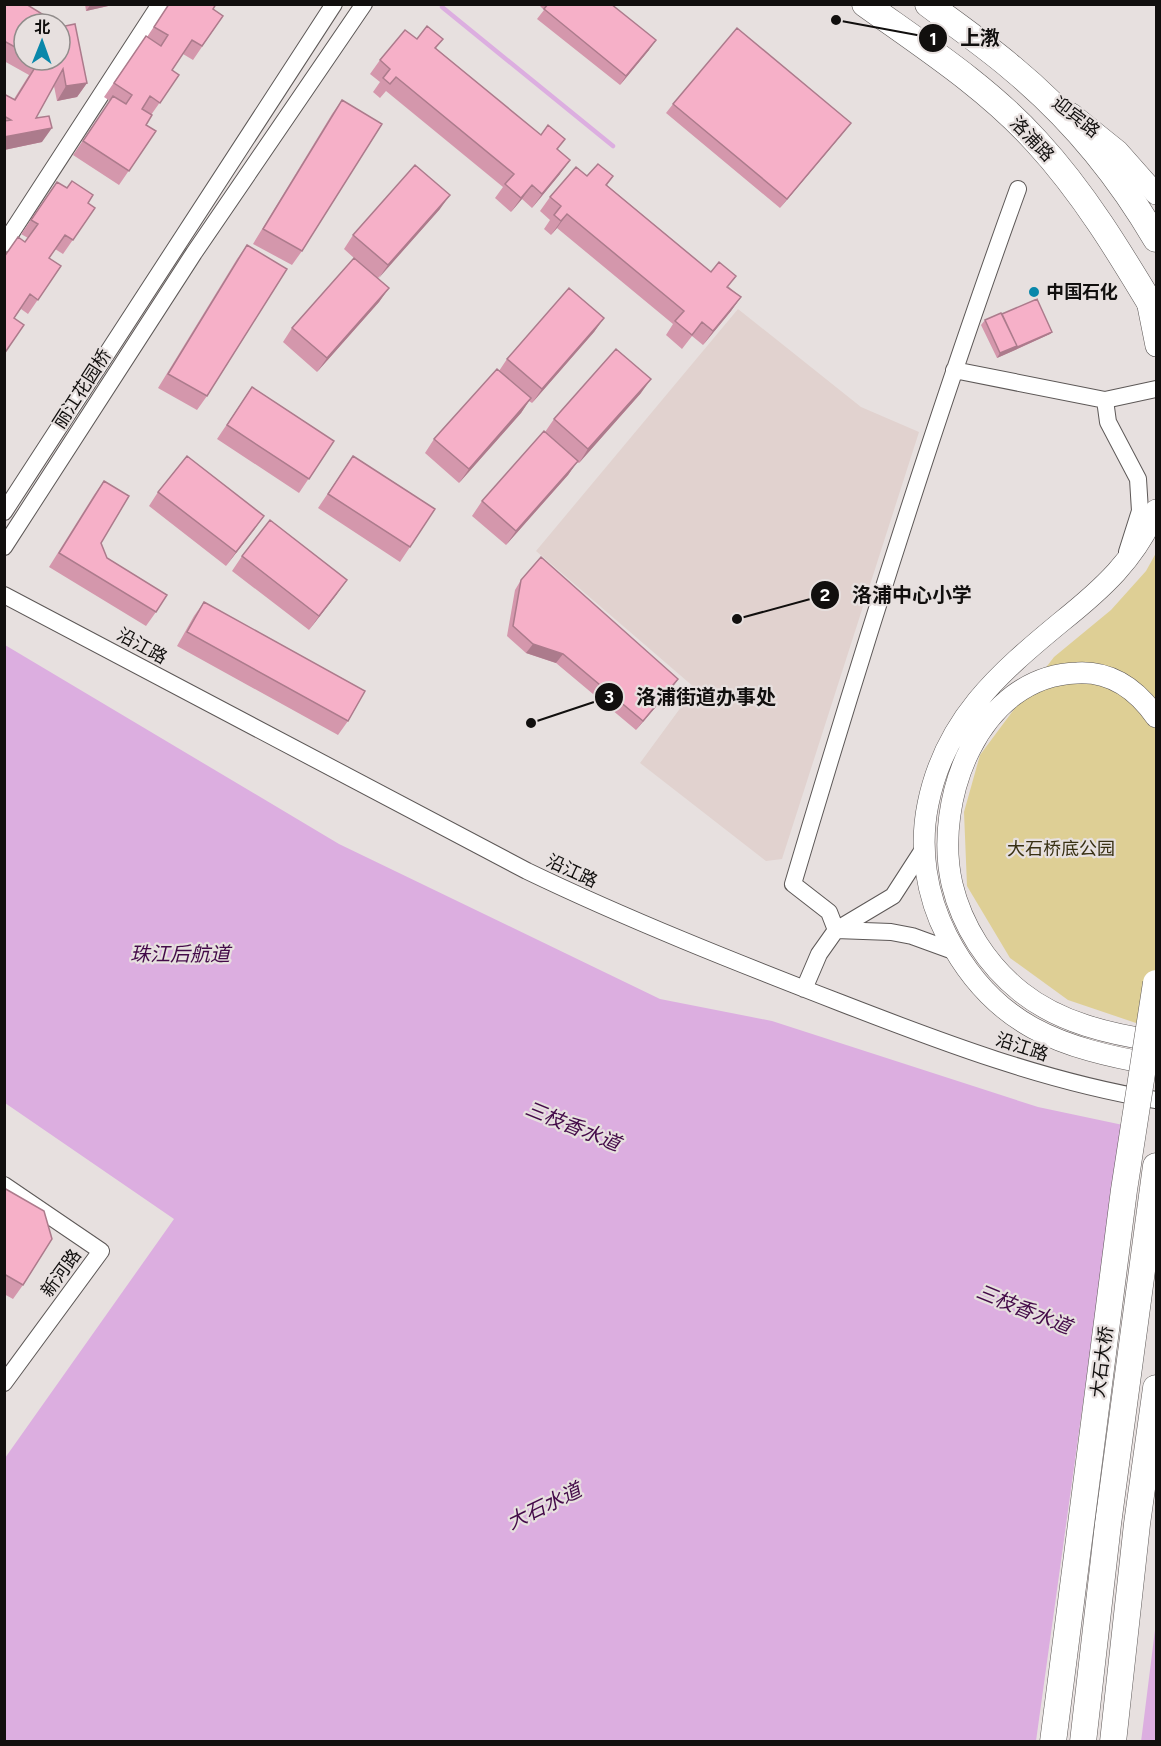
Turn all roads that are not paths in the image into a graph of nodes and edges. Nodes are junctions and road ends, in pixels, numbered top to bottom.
1 (160, 4) edge
2 (334, 4) edge
3 (364, 4) edge
4 (865, 4) edge
5 (928, 4) edge
6 (987, 48) junction
7 (1018, 189) dead end
8 (1156, 194) edge
9 (1156, 239) edge
10 (4, 244) edge
11 (1151, 304) edge
12 (1156, 346) edge
13 (954, 370) junction
14 (1156, 389) edge
15 (1105, 400) junction
16 (1156, 510) edge
17 (4, 512) edge
18 (4, 547) edge
19 (1119, 572) junction
20 (4, 595) edge
21 (1156, 717) edge
22 (924, 848) junction
23 (836, 930) junction
24 (956, 952) junction
25 (1156, 983) edge
26 (804, 989) junction
27 (1156, 1041) edge
28 (1156, 1065) edge
29 (1156, 1100) edge
30 (1156, 1166) edge
31 (4, 1185) edge
32 (4, 1383) edge
33 (1156, 1388) edge
34 (1053, 1742) edge
35 (1083, 1742) edge
36 (1113, 1742) edge

1 - 10 street
2 - 17 street, 丽江花园桥
3 - 18 street, 丽江花园桥
4 - 11 highway, 洛浦路
5 - 6 highway
6 - 8 main road, 迎宾路
6 - 9 highway
7 - 13 street
11 - 12 main road
13 - 15 street
13 - 23 street
14 - 15 street
15 - 19 street
16 - 19 main road
19 - 22 main road
20 - 26 street, 沿江路
21 - 27 main road
22 - 23 street
22 - 24 main road
23 - 24 street
23 - 26 street
24 - 28 main road
25 - 34 highway, 大石大桥, bridge
26 - 29 street, 沿江路
30 - 35 highway, 大石大桥
31 - 32 street, 新河路
33 - 36 highway

